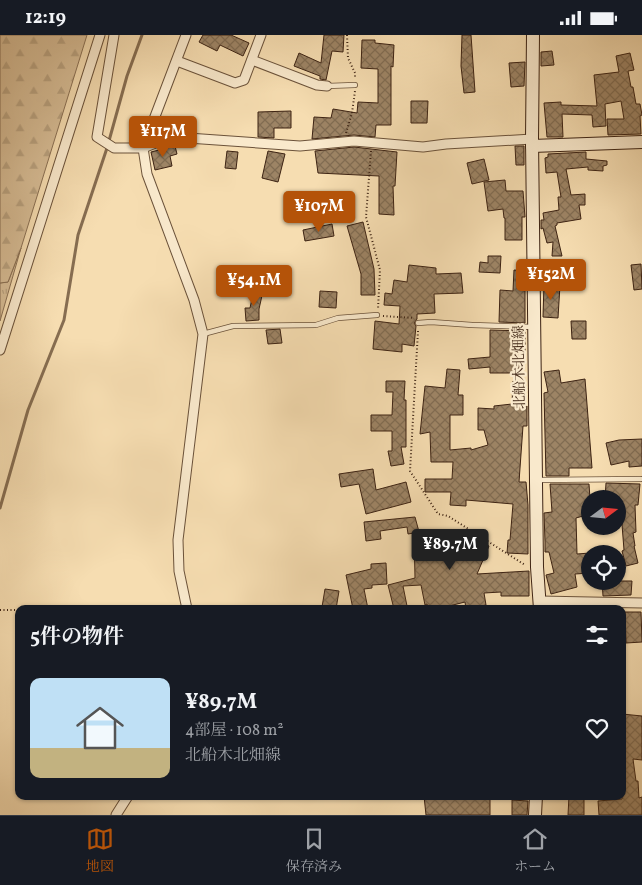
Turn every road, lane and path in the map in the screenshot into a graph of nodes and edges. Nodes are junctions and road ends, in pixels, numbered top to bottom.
1 (100, 35) edge
2 (114, 35) edge
3 (186, 35) edge
4 (261, 35) edge
5 (533, 35) edge
6 (252, 60) junction
7 (177, 61) junction
8 (356, 85) dead end
9 (327, 86) joint
10 (532, 142) junction
11 (642, 142) edge
12 (372, 143) junction
13 (143, 148) junction
14 (377, 315) junction
15 (418, 323) junction
16 (535, 327) junction
17 (204, 334) junction
18 (0, 350) edge
19 (641, 479) dead end
20 (536, 480) junction
21 (537, 567) junction
22 (642, 603) edge
23 (186, 605) edge
24 (540, 605) edge
25 (0, 609) edge
26 (15, 610) edge
27 (125, 800) edge
28 (536, 800) edge
29 (116, 815) edge
30 (535, 815) edge

1 - 18 street
2 - 13 street
3 - 7 street
4 - 6 street
5 - 10 main road, 北船木北畑線
6 - 7 street
6 - 9 street
7 - 13 street
8 - 9 lane
10 - 11 main road
10 - 12 street
10 - 16 main road, 北船木北畑線
12 - 13 street
12 - 14 path
13 - 17 street
14 - 15 path
14 - 17 lane
15 - 16 lane
15 - 21 path
16 - 20 main road, 北船木北畑線
17 - 23 street
19 - 20 lane
20 - 21 main road, 北船木北畑線
21 - 24 main road, 北船木北畑線
22 - 24 street
25 - 26 path
27 - 29 street
28 - 30 main road

